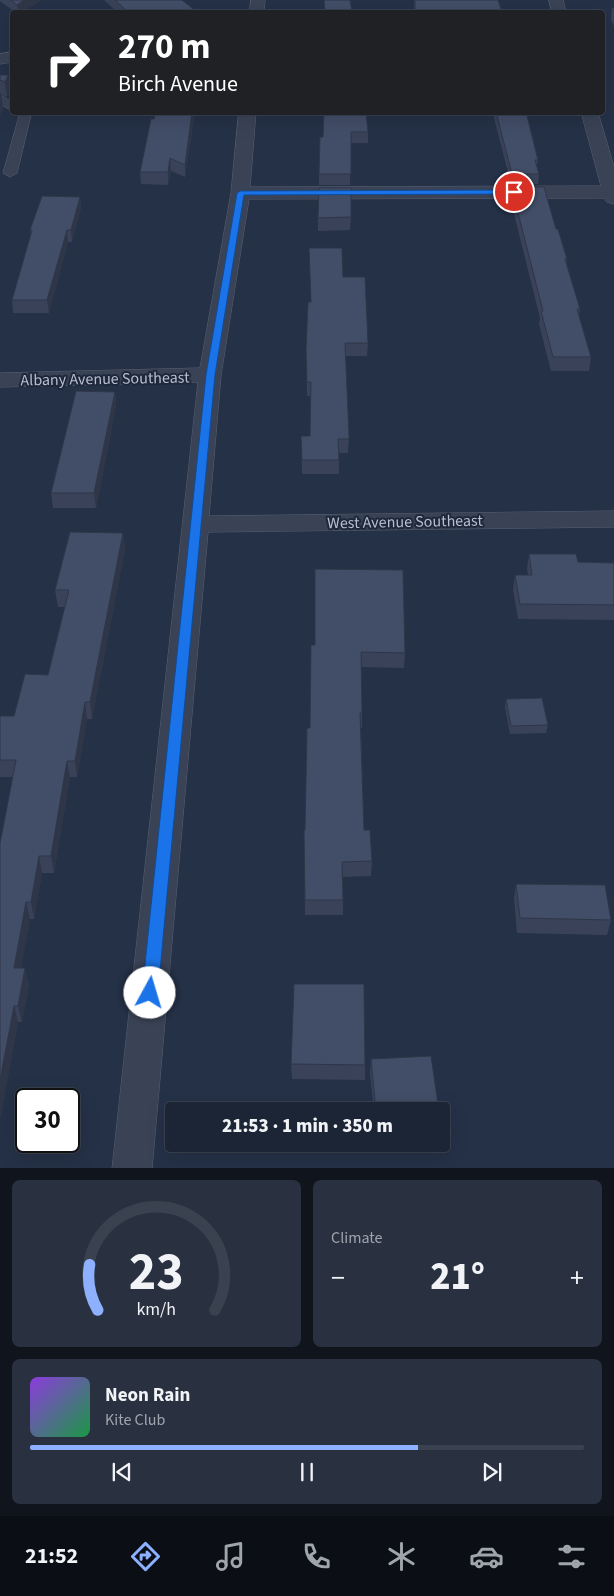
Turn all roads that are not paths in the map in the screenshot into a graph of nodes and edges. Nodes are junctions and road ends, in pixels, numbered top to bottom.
1 (25, 115) edge
2 (248, 115) edge
3 (589, 115) edge
4 (10, 173) dead end
5 (240, 193) junction
6 (613, 194) edge
7 (210, 375) junction
8 (0, 380) edge
9 (614, 519) edge
10 (197, 524) junction
11 (132, 1168) edge

1 - 4 lane
2 - 5 street
3 - 6 street
5 - 6 street
5 - 7 street
7 - 8 street, Albany Avenue Southeast
7 - 10 street
9 - 10 street, West Avenue Southeast
10 - 11 street

